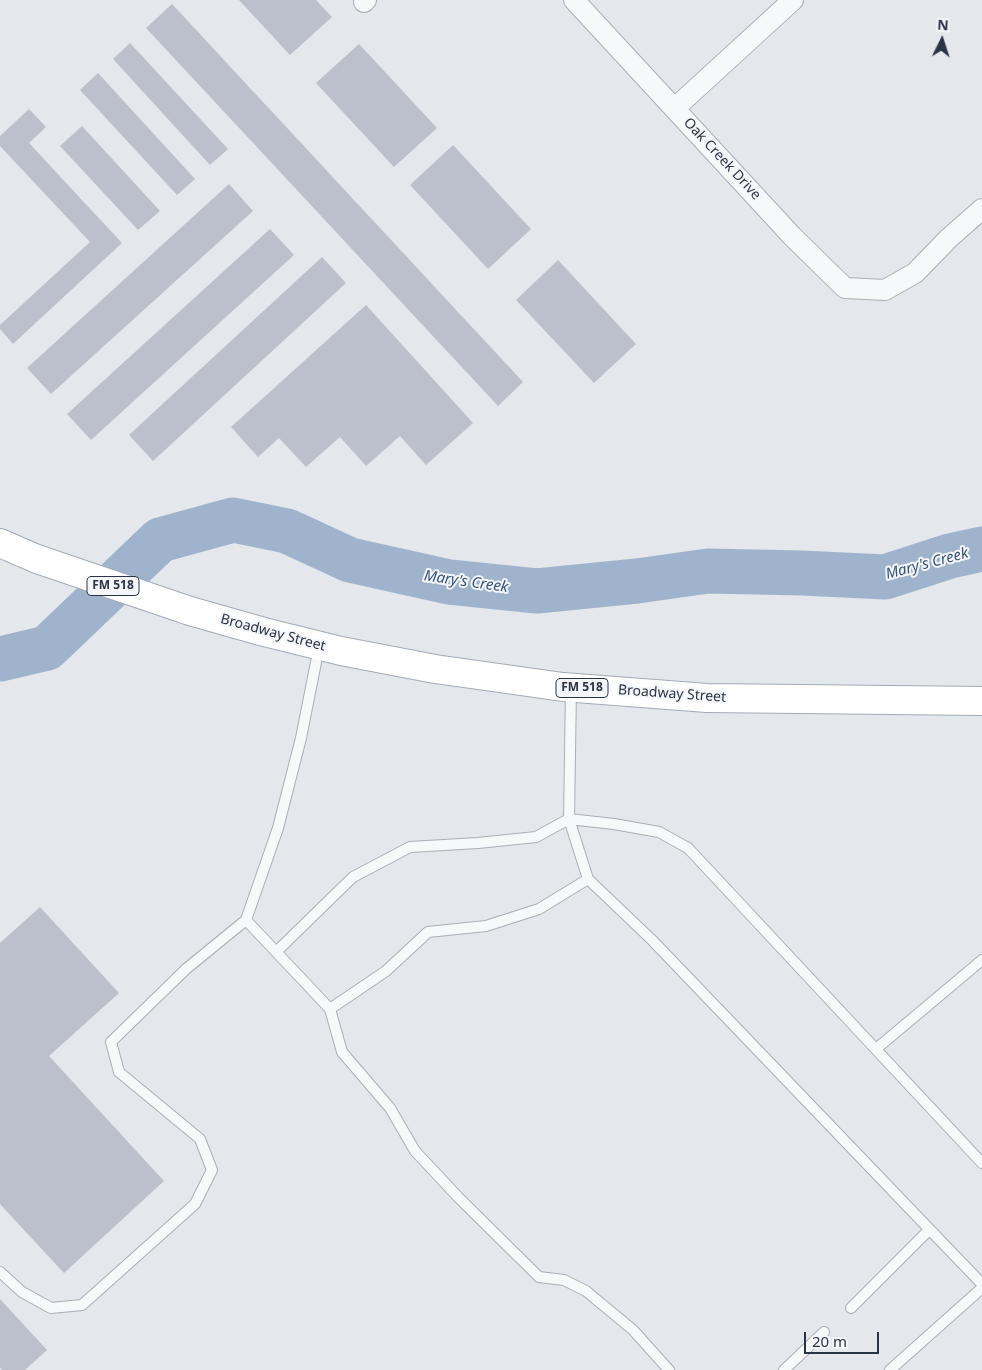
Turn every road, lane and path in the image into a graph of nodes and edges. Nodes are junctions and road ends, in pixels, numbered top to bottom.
1 (574, 0) edge
2 (793, 0) edge
3 (675, 108) junction
4 (982, 209) edge
5 (0, 543) edge
6 (320, 646) junction
7 (571, 688) junction
8 (982, 701) edge
9 (569, 819) junction
10 (588, 879) junction
11 (246, 920) junction
12 (276, 952) junction
13 (982, 960) edge
14 (330, 1009) junction
15 (876, 1049) junction
16 (982, 1163) edge
17 (929, 1230) junction
18 (0, 1272) edge
19 (982, 1286) edge
20 (851, 1308) dead end
21 (824, 1332) dead end
22 (669, 1370) edge
23 (784, 1370) edge
24 (890, 1370) edge

1 - 3 street, Oak Creek Drive
2 - 3 street
3 - 4 street, Oak Creek Drive
5 - 6 main road, Broadway Street / FM 518
6 - 7 main road, Broadway Street / FM 518
6 - 11 lane
7 - 8 main road, Broadway Street / FM 518
7 - 9 lane
9 - 10 lane
9 - 12 lane
9 - 15 lane
10 - 14 lane
10 - 17 lane
11 - 12 lane
11 - 18 lane
12 - 14 lane
13 - 15 lane
14 - 22 lane
15 - 16 lane
17 - 19 lane
17 - 20 lane
19 - 24 lane
21 - 23 lane

